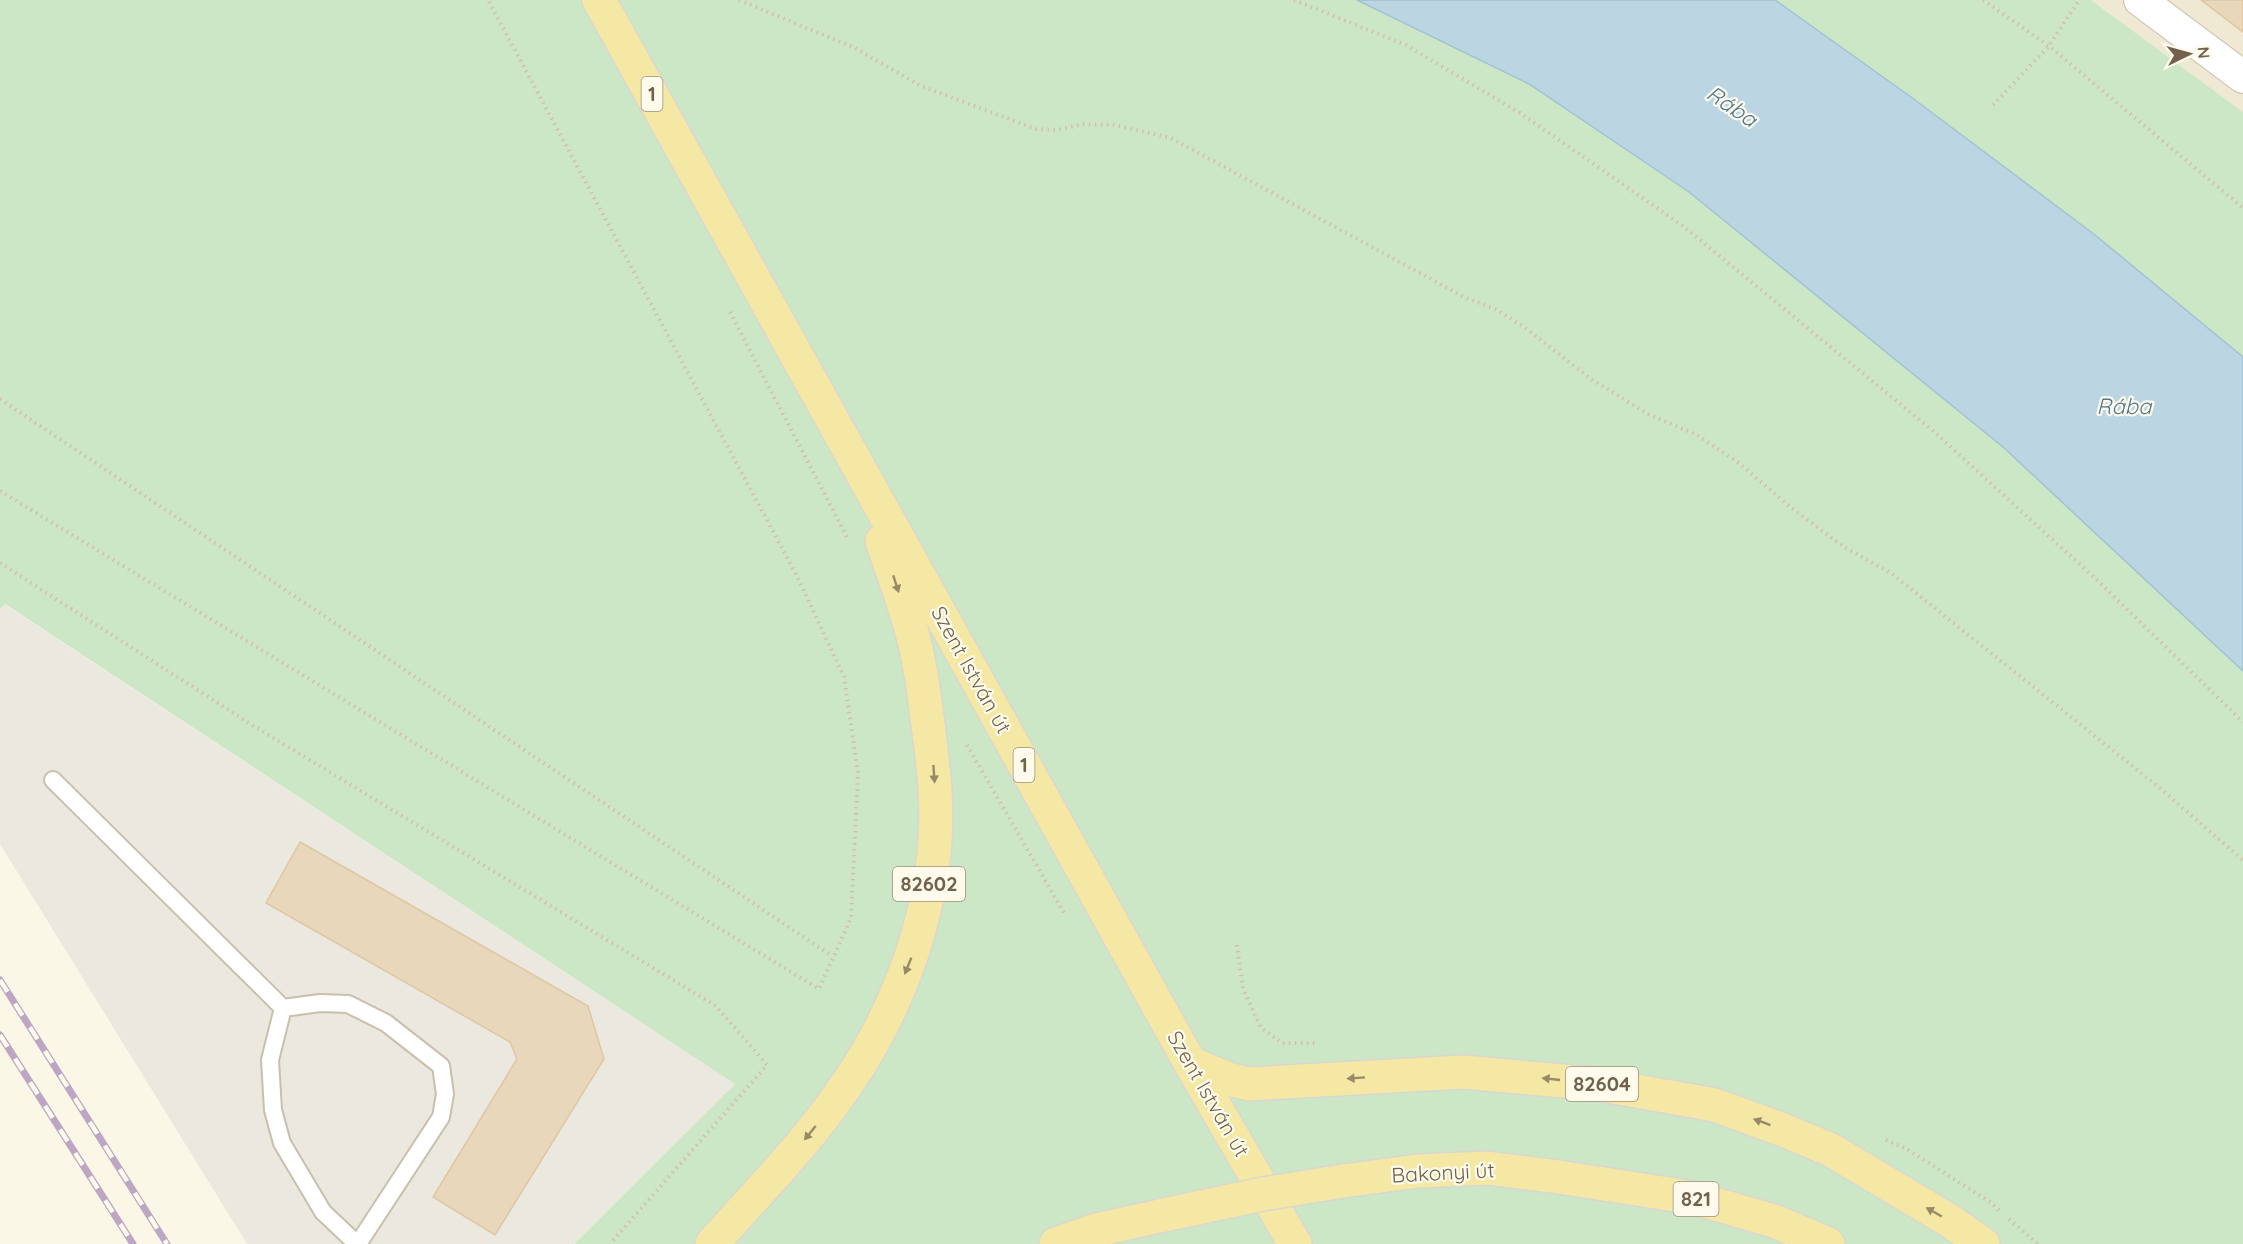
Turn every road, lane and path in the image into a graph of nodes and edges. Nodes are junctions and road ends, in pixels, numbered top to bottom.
1 (488, 0) edge
2 (599, 0) edge
3 (739, 0) edge
4 (1294, 0) edge
5 (1983, 0) edge
6 (2079, 0) edge
7 (2140, 0) edge
8 (2049, 46) junction
9 (2243, 77) edge
10 (1993, 105) dead end
11 (2243, 208) edge
12 (724, 302) dead end
13 (0, 399) edge
14 (858, 468) junction
15 (0, 491) edge
16 (849, 541) dead end
17 (0, 563) edge
18 (2243, 722) edge
19 (52, 780) dead end
20 (2243, 860) edge
21 (833, 956) junction
22 (283, 1008) junction
23 (1190, 1062) junction
24 (357, 1244) edge
25 (610, 1244) edge
26 (712, 1244) edge
27 (1056, 1244) edge
28 (1295, 1244) edge
29 (1828, 1244) edge
30 (1983, 1244) edge

1 - 21 path
2 - 14 main road, Szent István út / 1
3 - 20 path
4 - 18 path
5 - 8 path
6 - 8 path
7 - 9 street
8 - 10 path
8 - 11 path
12 - 16 path
13 - 21 path
14 - 23 main road, Szent István út / 1
14 -> 26 main road, 82602
15 - 21 path
17 - 25 path
19 - 22 lane
22 - 24 lane
22 - 24 lane
23 - 28 main road, Szent István út / 1
30 -> 23 main road, 82604
27 - 29 main road, Bakonyi út / 821, bridge

